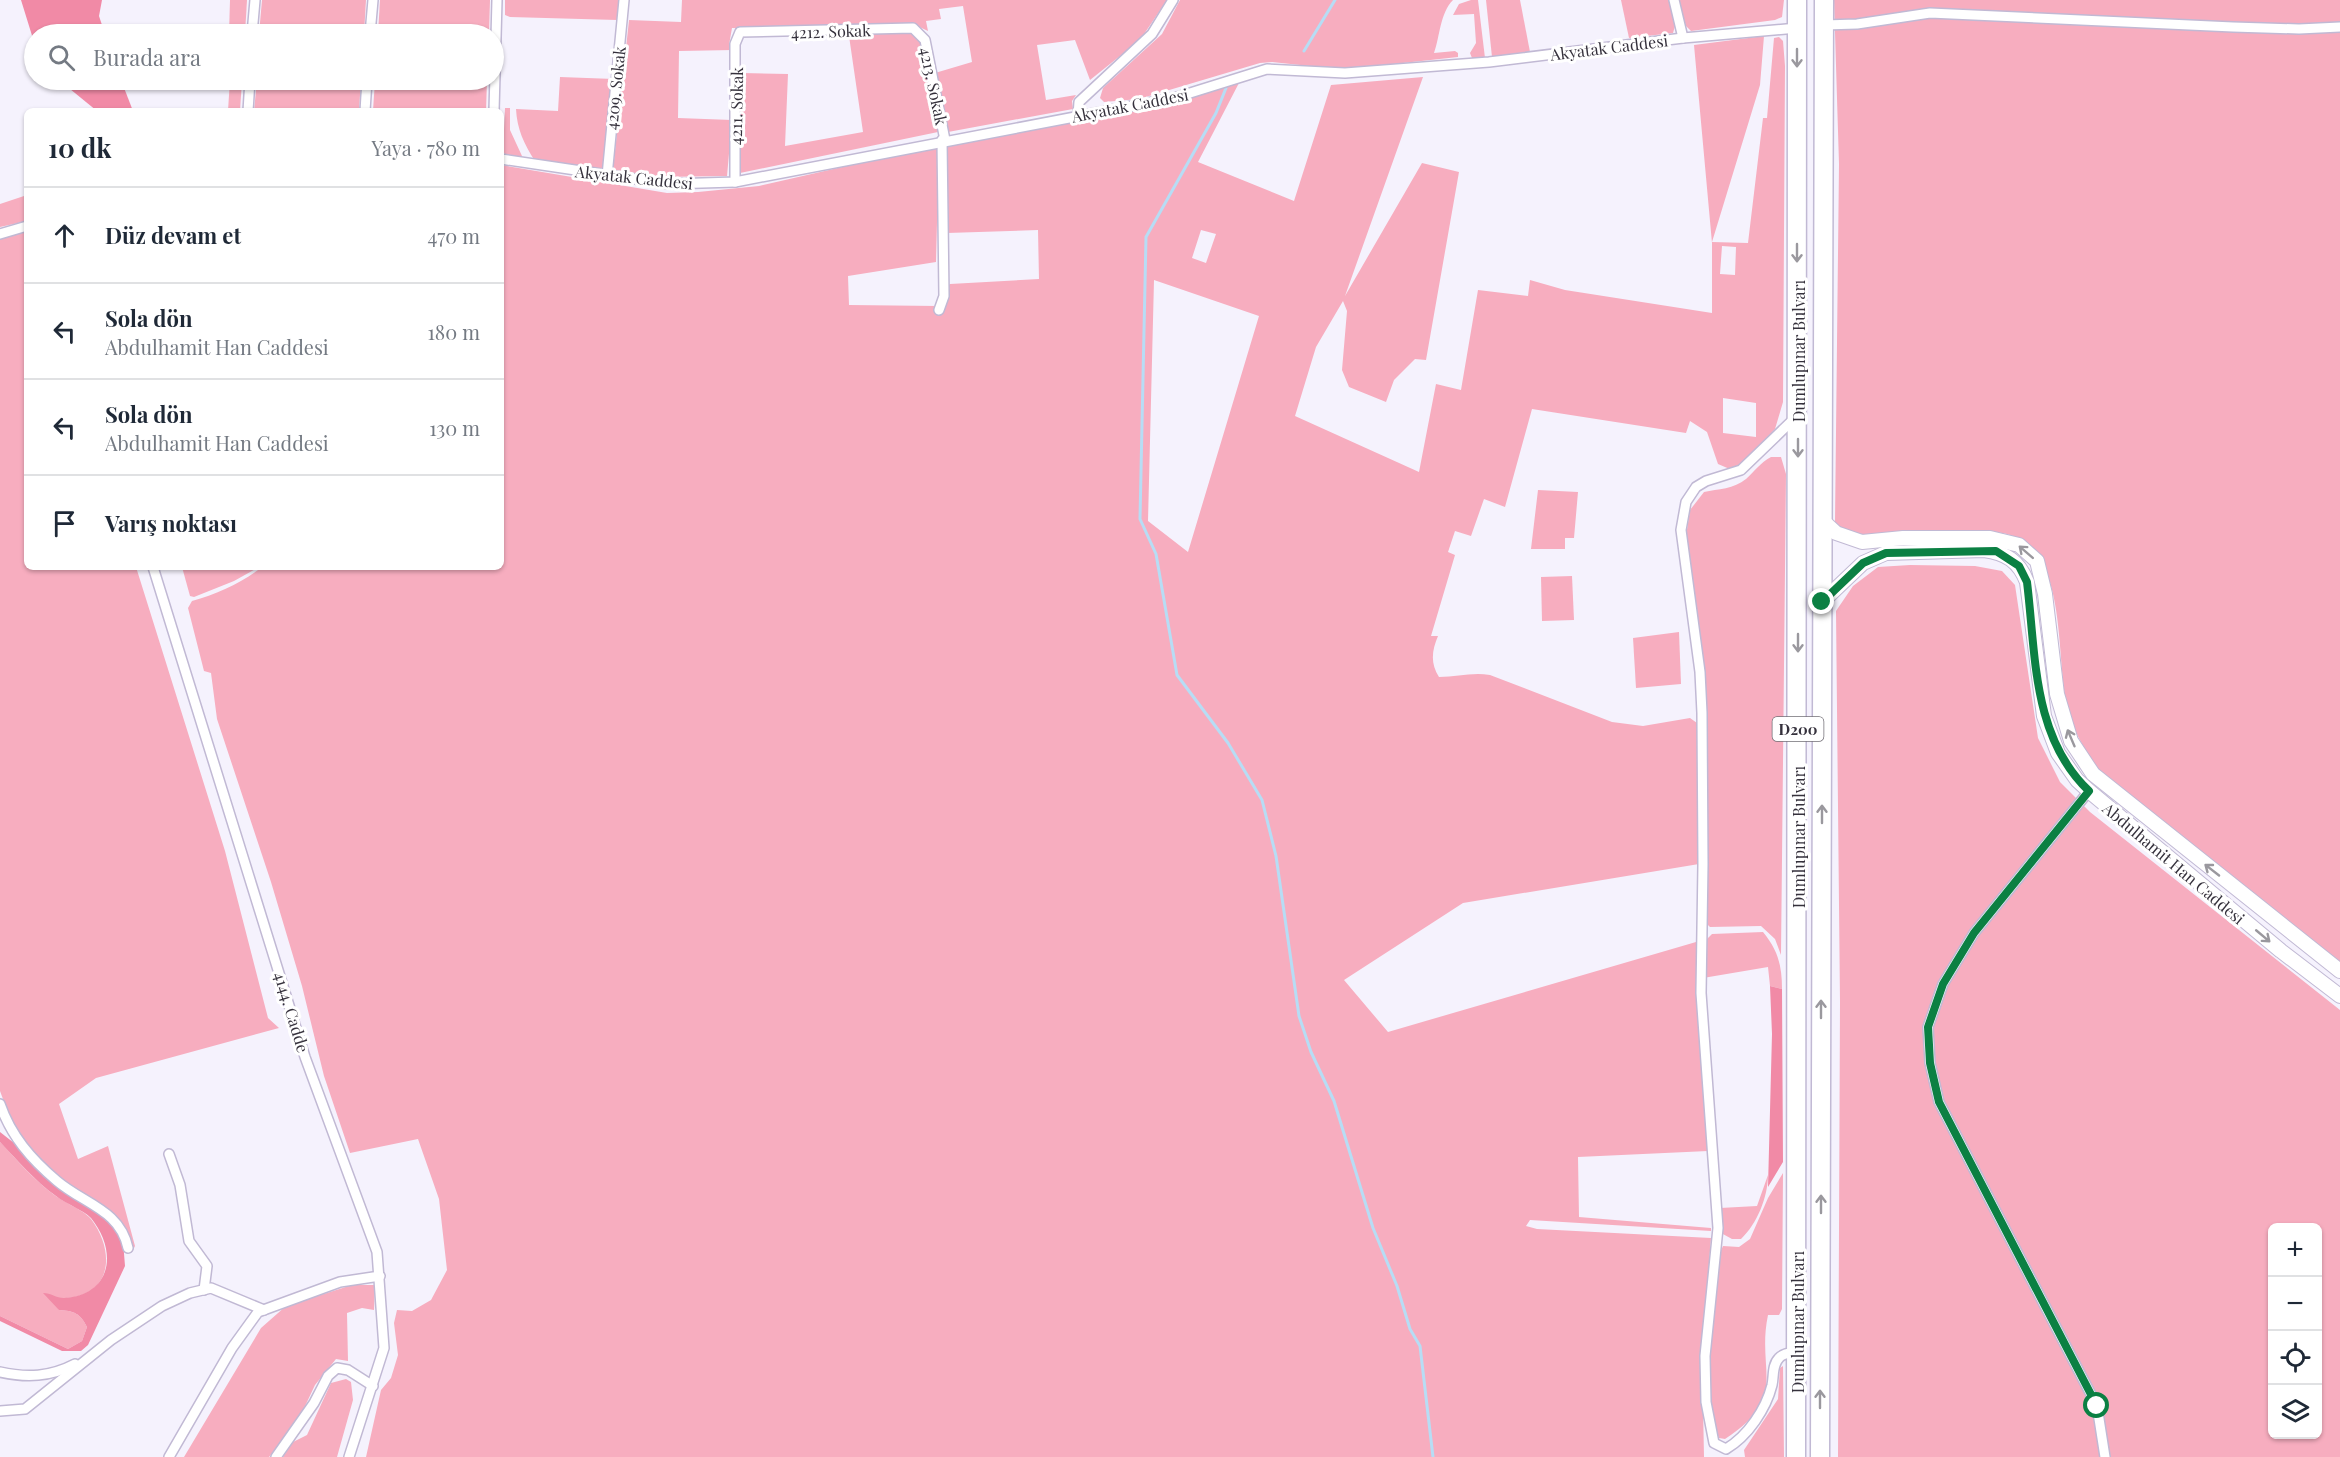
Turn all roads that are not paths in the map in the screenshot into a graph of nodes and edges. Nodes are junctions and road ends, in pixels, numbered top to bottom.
1 (255, 0) edge
2 (373, 0) edge
3 (497, 0) edge
4 (624, 0) edge
5 (1173, 0) edge
6 (1674, 0) edge
7 (1797, 0) edge
8 (1824, 0) edge
9 (253, 24) edge
10 (371, 24) edge
11 (496, 24) edge
12 (1824, 25) junction
13 (2340, 27) edge
14 (1797, 28) junction
15 (740, 32) joint
16 (921, 33) joint
17 (1683, 38) junction
18 (249, 90) edge
19 (366, 90) edge
20 (495, 90) edge
21 (248, 108) edge
22 (365, 108) edge
23 (494, 108) edge
24 (1078, 115) junction
25 (943, 140) junction
26 (504, 159) edge
27 (607, 176) junction
28 (735, 182) junction
29 (24, 227) edge
30 (0, 234) edge
31 (939, 310) dead end
32 (1798, 416) junction
33 (1823, 520) junction
34 (154, 570) edge
35 (1822, 602) junction
36 (2089, 791) junction
37 (2340, 971) edge
38 (2340, 996) edge
39 (0, 1104) edge
40 (168, 1154) dead end
41 (128, 1248) dead end
42 (380, 1276) junction
43 (204, 1290) junction
44 (264, 1310) junction
45 (1796, 1352) junction
46 (90, 1357) junction
47 (0, 1372) edge
48 (373, 1386) junction
49 (0, 1411) edge
50 (169, 1457) edge
51 (276, 1457) edge
52 (349, 1457) edge
53 (1796, 1457) edge
54 (1820, 1457) edge
55 (2105, 1457) edge

1 - 9 street
2 - 10 street
3 - 11 street
4 - 27 street, 4209. Sokak
5 - 24 street
6 - 17 street
7 - 14 highway, Dumlupınar Bulvarı / D200
8 - 12 highway, Dumlupınar Bulvarı / D200
12 - 13 street
12 - 33 highway, Dumlupınar Bulvarı / D200
14 - 17 street, Akyatak Caddesi
14 -> 32 highway, Dumlupınar Bulvarı / D200
15 - 16 street, 4212. Sokak
15 - 28 street, 4211. Sokak
16 - 25 street, 4213. Sokak
17 - 24 street, Akyatak Caddesi
18 - 21 street
19 - 22 street
20 - 23 street
24 - 25 street, Akyatak Caddesi
25 - 28 street, Akyatak Caddesi
25 - 31 street, 4213. Sokak
26 - 27 street, Akyatak Caddesi
27 - 28 street, Akyatak Caddesi
29 - 30 street
32 -> 45 highway, Dumlupınar Bulvarı / D200
32 - 45 street
33 - 35 highway, Dumlupınar Bulvarı / D200
37 -> 33 main road, Abdulhamit Han Caddesi
34 - 42 street, 4144. Cadde
35 - 36 main road, Abdulhamit Han Caddesi
54 -> 35 highway, Dumlupınar Bulvarı / D200
36 -> 38 main road, Abdulhamit Han Caddesi
36 - 55 street
39 - 41 street
40 - 43 street
42 - 44 street
42 - 48 street, 4144. Cadde
43 - 44 street
43 - 46 street
44 - 50 street
45 - 53 highway, Dumlupınar Bulvarı / D200
46 - 47 street
46 - 49 street
48 - 51 street
48 - 52 street, 4144. Cadde

